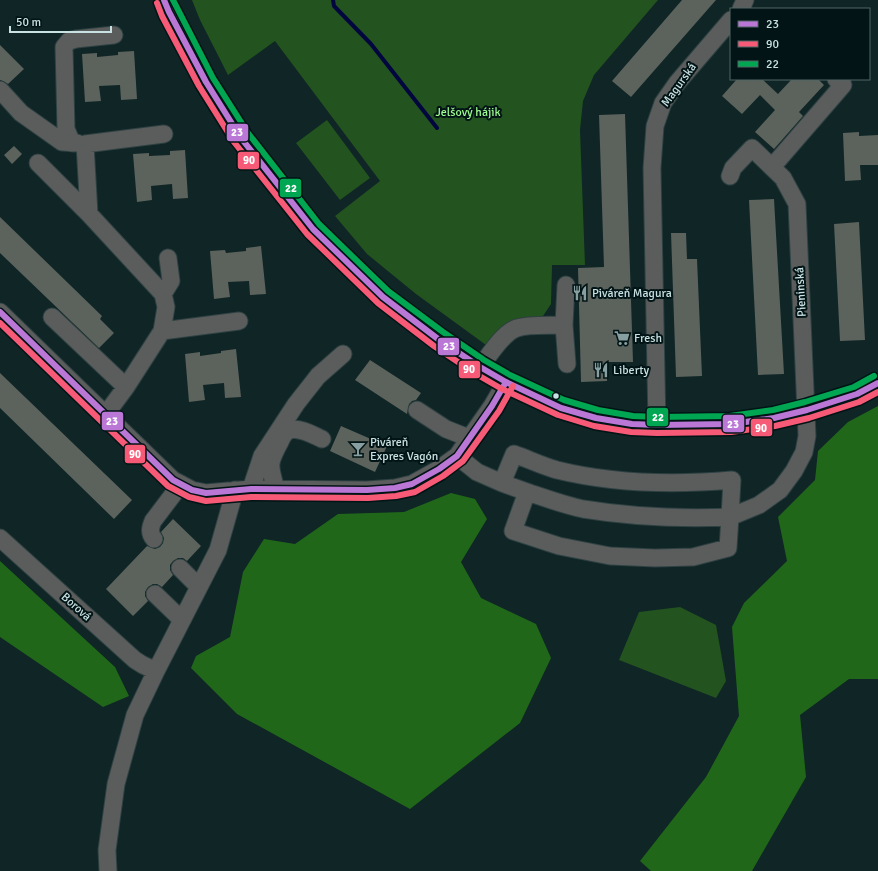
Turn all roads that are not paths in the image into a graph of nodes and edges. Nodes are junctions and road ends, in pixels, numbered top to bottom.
1 (164, 0) edge
2 (730, 21) edge
3 (114, 35) dead end
4 (837, 80) edge
5 (0, 90) edge
6 (164, 134) dead end
7 (79, 144) junction
8 (38, 163) dead end
9 (778, 172) junction
10 (730, 176) dead end
11 (89, 214) junction
12 (168, 258) dead end
13 (566, 286) dead end
14 (163, 294) junction
15 (0, 312) edge
16 (52, 317) dead end
17 (239, 321) dead end
18 (564, 325) junction
19 (162, 331) junction
20 (343, 354) dead end
21 (567, 364) dead end
22 (480, 367) junction
23 (506, 382) junction
24 (878, 383) edge
25 (126, 387) junction
26 (416, 410) dead end
27 (807, 410) junction
28 (106, 414) junction
29 (657, 425) junction
30 (469, 438) junction
31 (322, 439) dead end
32 (457, 456) junction
33 (502, 482) junction
34 (180, 484) junction
35 (276, 489) junction
36 (243, 490) junction
37 (527, 492) junction
38 (730, 517) junction
39 (0, 538) edge
40 (154, 539) dead end
41 (180, 568) dead end
42 (199, 587) junction
43 (155, 594) dead end
44 (182, 620) junction
45 (156, 671) junction
46 (108, 871) edge

1 - 22 street
2 - 29 street, Magurská
3 - 7 street
4 - 9 street
5 - 7 street
6 - 7 street
7 - 11 street
8 - 11 street
9 - 10 street, Pieninská
9 - 27 street, Pieninská
11 - 14 street
12 - 14 street
13 - 18 street
14 - 19 street
15 - 28 street
16 - 25 street
17 - 19 street
18 - 21 street
18 - 22 street
19 - 25 street
20 - 36 street
22 - 23 street
23 - 29 street
23 - 30 street
24 - 27 street
25 - 28 street
26 - 30 street
27 - 29 street
27 - 38 street, Pieninská
28 - 34 street
30 - 32 street
31 - 35 street
32 - 33 street, Pieninská
32 - 35 street
33 - 37 street, Pieninská
33 - 38 street
34 - 36 street
34 - 40 street
35 - 36 street
36 - 42 street
37 - 38 street, Pieninská
37 - 38 street
39 - 45 street, Borová
41 - 42 street
42 - 44 street
43 - 44 street
44 - 45 street
45 - 46 street

